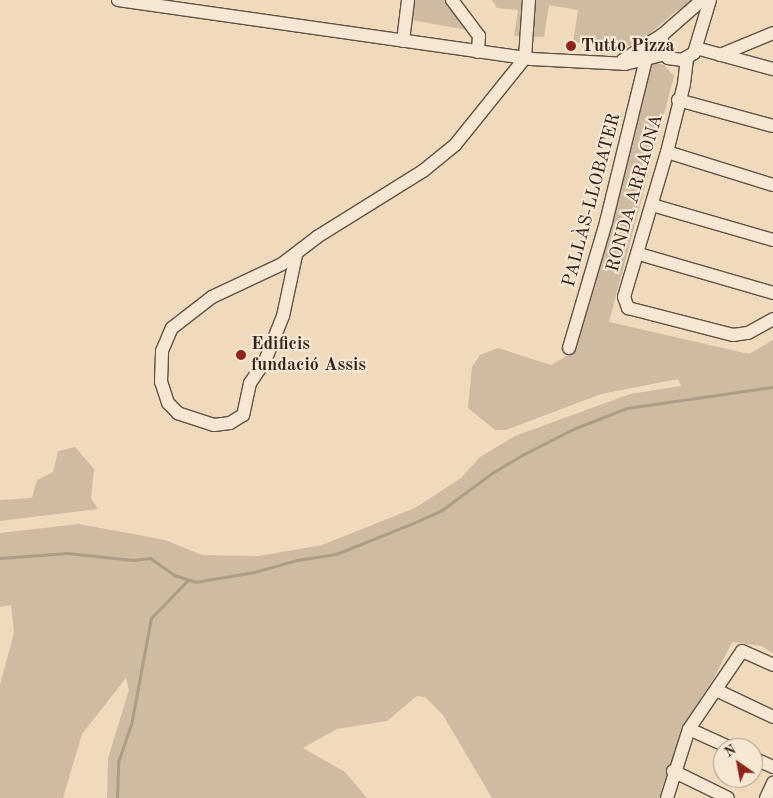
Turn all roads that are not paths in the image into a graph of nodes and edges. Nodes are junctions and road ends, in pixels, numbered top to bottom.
1 (118, 0) edge
2 (408, 0) edge
3 (452, 0) edge
4 (529, 0) edge
5 (702, 0) edge
6 (710, 0) edge
7 (676, 25) junction
8 (773, 33) edge
9 (662, 35) junction
10 (403, 41) junction
11 (696, 44) junction
12 (478, 52) junction
13 (720, 55) junction
14 (669, 57) junction
15 (525, 58) junction
16 (646, 59) junction
17 (687, 59) junction
18 (622, 62) junction
19 (773, 69) edge
20 (681, 87) junction
21 (678, 100) junction
22 (773, 126) edge
23 (667, 152) junction
24 (773, 185) edge
25 (652, 205) junction
26 (773, 240) edge
27 (639, 254) junction
28 (296, 255) junction
29 (773, 293) edge
30 (772, 317) edge
31 (569, 348) dead end
32 (773, 665) edge
33 (716, 690) junction
34 (773, 717) edge
35 (689, 729) junction
36 (713, 740) edge
37 (673, 771) junction
38 (773, 783) edge
39 (667, 798) edge
40 (728, 798) edge
41 (766, 798) edge

1 - 10 street
2 - 10 street
3 - 12 street
4 - 15 street
5 - 7 street
6 - 11 street, RONDA ARRAONA
7 - 9 street
7 - 11 street
8 - 13 street
9 - 14 street, RONDA ARRAONA
9 - 18 street
10 - 12 street
11 - 13 street
11 - 17 street, RONDA ARRAONA
12 - 15 street
13 - 19 street
14 - 16 street
14 - 17 street
14 - 20 street, RONDA ARRAONA
15 - 18 street
15 - 28 street
16 - 18 street
16 - 31 street, PALLÀS-LLOBATER
17 - 20 street, RONDA ARRAONA
20 - 21 street, RONDA ARRAONA
21 - 22 street
21 - 23 street, RONDA ARRAONA
23 - 24 street
23 - 25 street, RONDA ARRAONA
25 - 26 street
25 - 27 street, RONDA ARRAONA
27 - 29 street
27 - 30 street, RONDA ARRAONA
28 - 28 street
32 - 33 street
33 - 34 street
33 - 35 street
35 - 36 street
35 - 37 street
37 - 39 street
37 - 40 street
38 - 41 street

